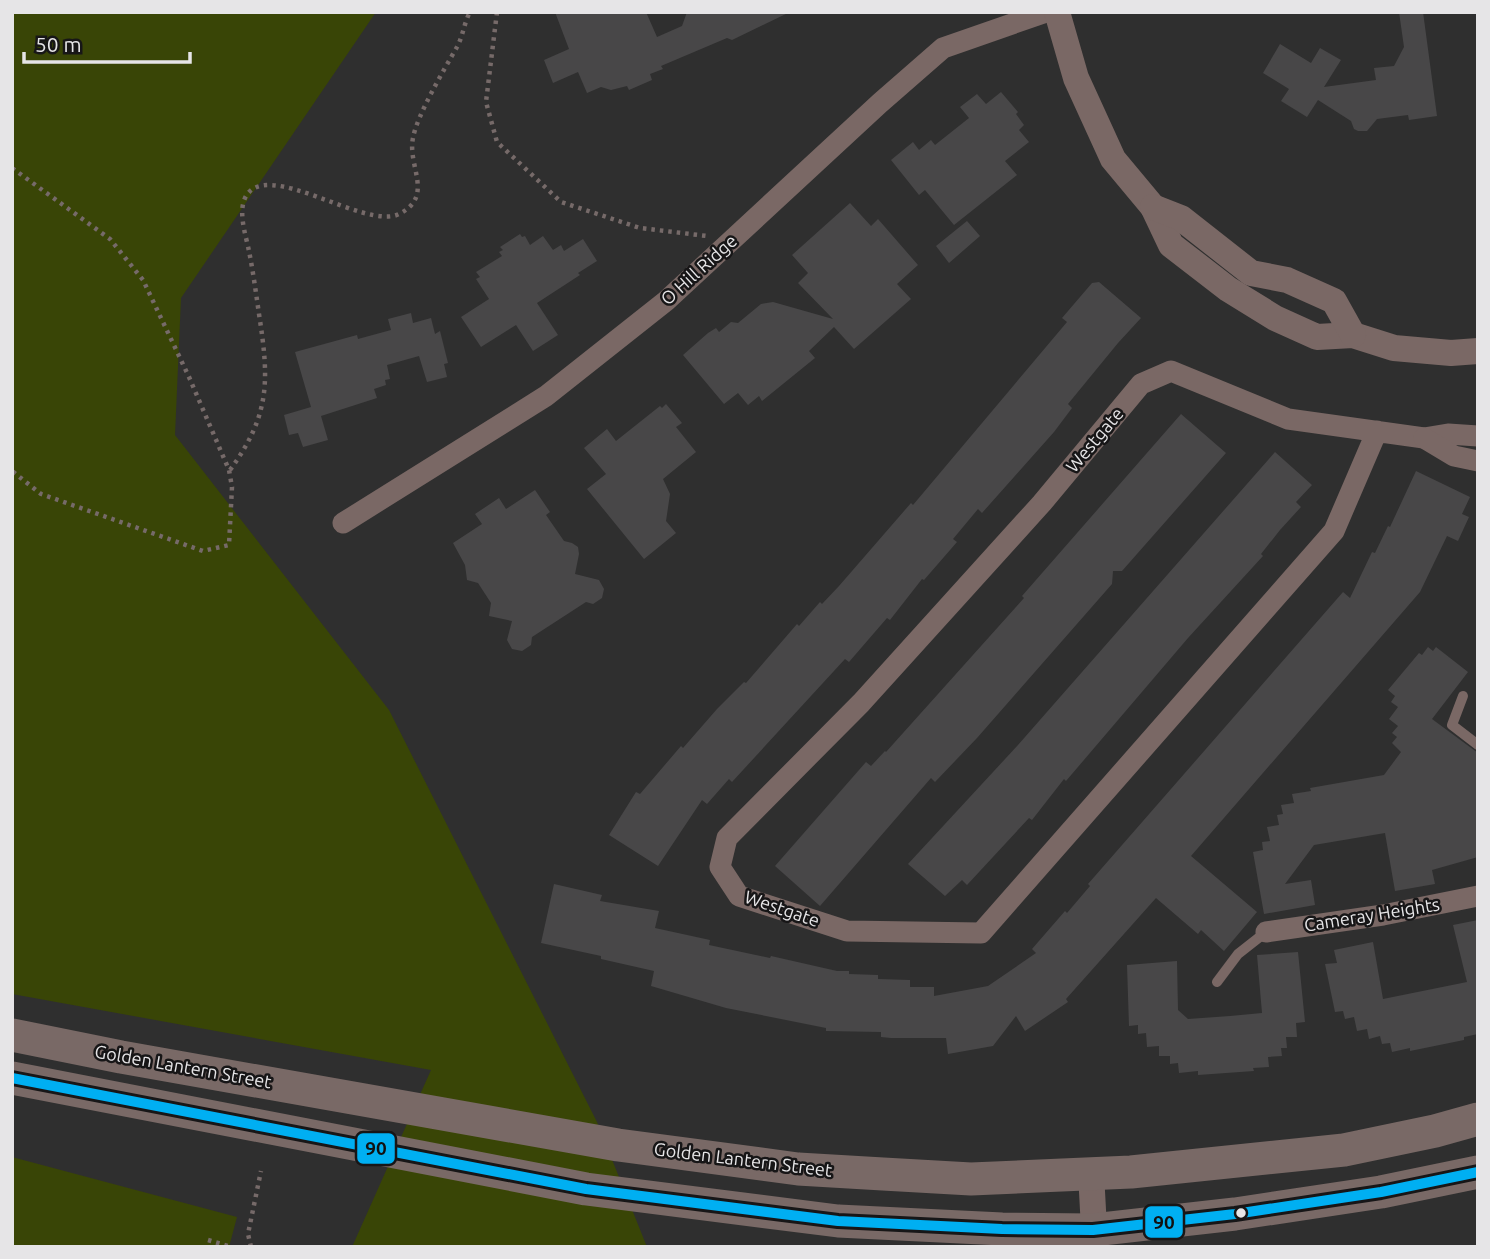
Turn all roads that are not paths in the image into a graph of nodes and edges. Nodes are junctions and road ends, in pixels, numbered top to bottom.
1 (1046, 12) edge
2 (1057, 12) edge
3 (1153, 207) junction
4 (1353, 335) junction
5 (1478, 351) edge
6 (1377, 431) junction
7 (1478, 436) edge
8 (1424, 438) junction
9 (1478, 461) edge
10 (343, 523) dead end
11 (1463, 696) dead end
12 (1478, 745) edge
13 (1478, 897) edge
14 (1266, 932) joint
15 (1217, 982) dead end
16 (12, 1035) edge
17 (12, 1077) edge
18 (1478, 1119) edge
19 (1478, 1172) edge
20 (1091, 1173) junction
21 (1094, 1238) edge

1 - 10 street, O Hill Ridge
2 - 3 street
3 - 4 street
3 - 4 street
4 - 5 street
6 - 6 street, Westgate
6 - 8 street, Westgate
7 - 8 street, Westgate
8 - 9 street, Westgate
11 - 12 lane
13 - 14 street, Cameray Heights
14 - 15 lane
16 - 20 main road, Golden Lantern Street
17 - 21 main road
18 - 20 main road, Golden Lantern Street
19 - 21 main road
20 - 21 street

